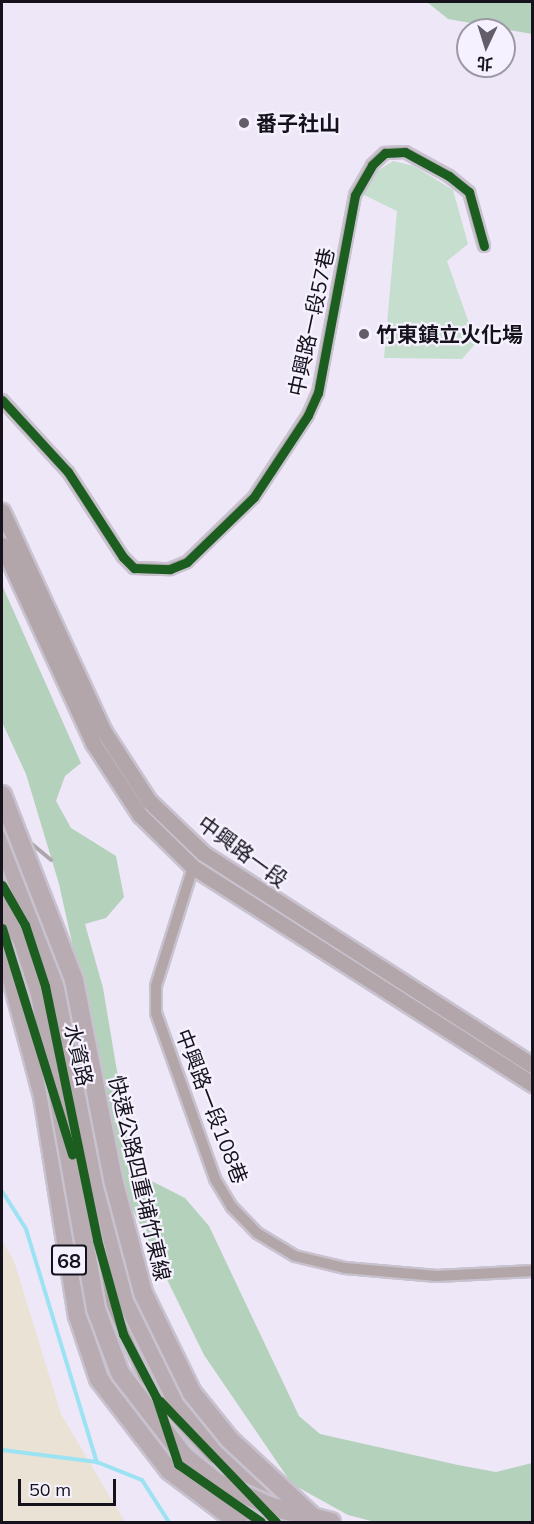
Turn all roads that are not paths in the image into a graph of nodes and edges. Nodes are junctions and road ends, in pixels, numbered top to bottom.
1 (484, 246) dead end
2 (2, 400) edge
3 (2, 511) edge
4 (2, 545) edge
5 (2, 795) edge
6 (2, 841) edge
7 (193, 867) junction
8 (2, 885) edge
9 (2, 905) edge
10 (2, 928) edge
11 (2, 942) edge
12 (532, 1065) edge
13 (532, 1084) edge
14 (97, 1240) junction
15 (532, 1271) edge
16 (156, 1396) junction
17 (238, 1522) edge
18 (261, 1522) edge
19 (276, 1522) edge
20 (291, 1522) edge
21 (318, 1522) edge
22 (331, 1522) edge

1 - 2 street, 中興路一段57巷
3 - 12 main road, 中興路一段
4 - 7 main road, 中興路一段
5 - 21 highway, 快速公路四重埔竹東線, bridge
6 - 20 highway, 快速公路四重埔竹東線, bridge
7 - 13 main road, 中興路一段
7 - 15 street, 中興路一段108巷
8 - 14 street, 水資路
9 - 22 highway, 68, bridge
10 - 14 street, 水資路
11 - 17 highway, 68
14 - 16 street, 水資路
16 - 18 street, 水資路
16 - 19 street, 水資路

